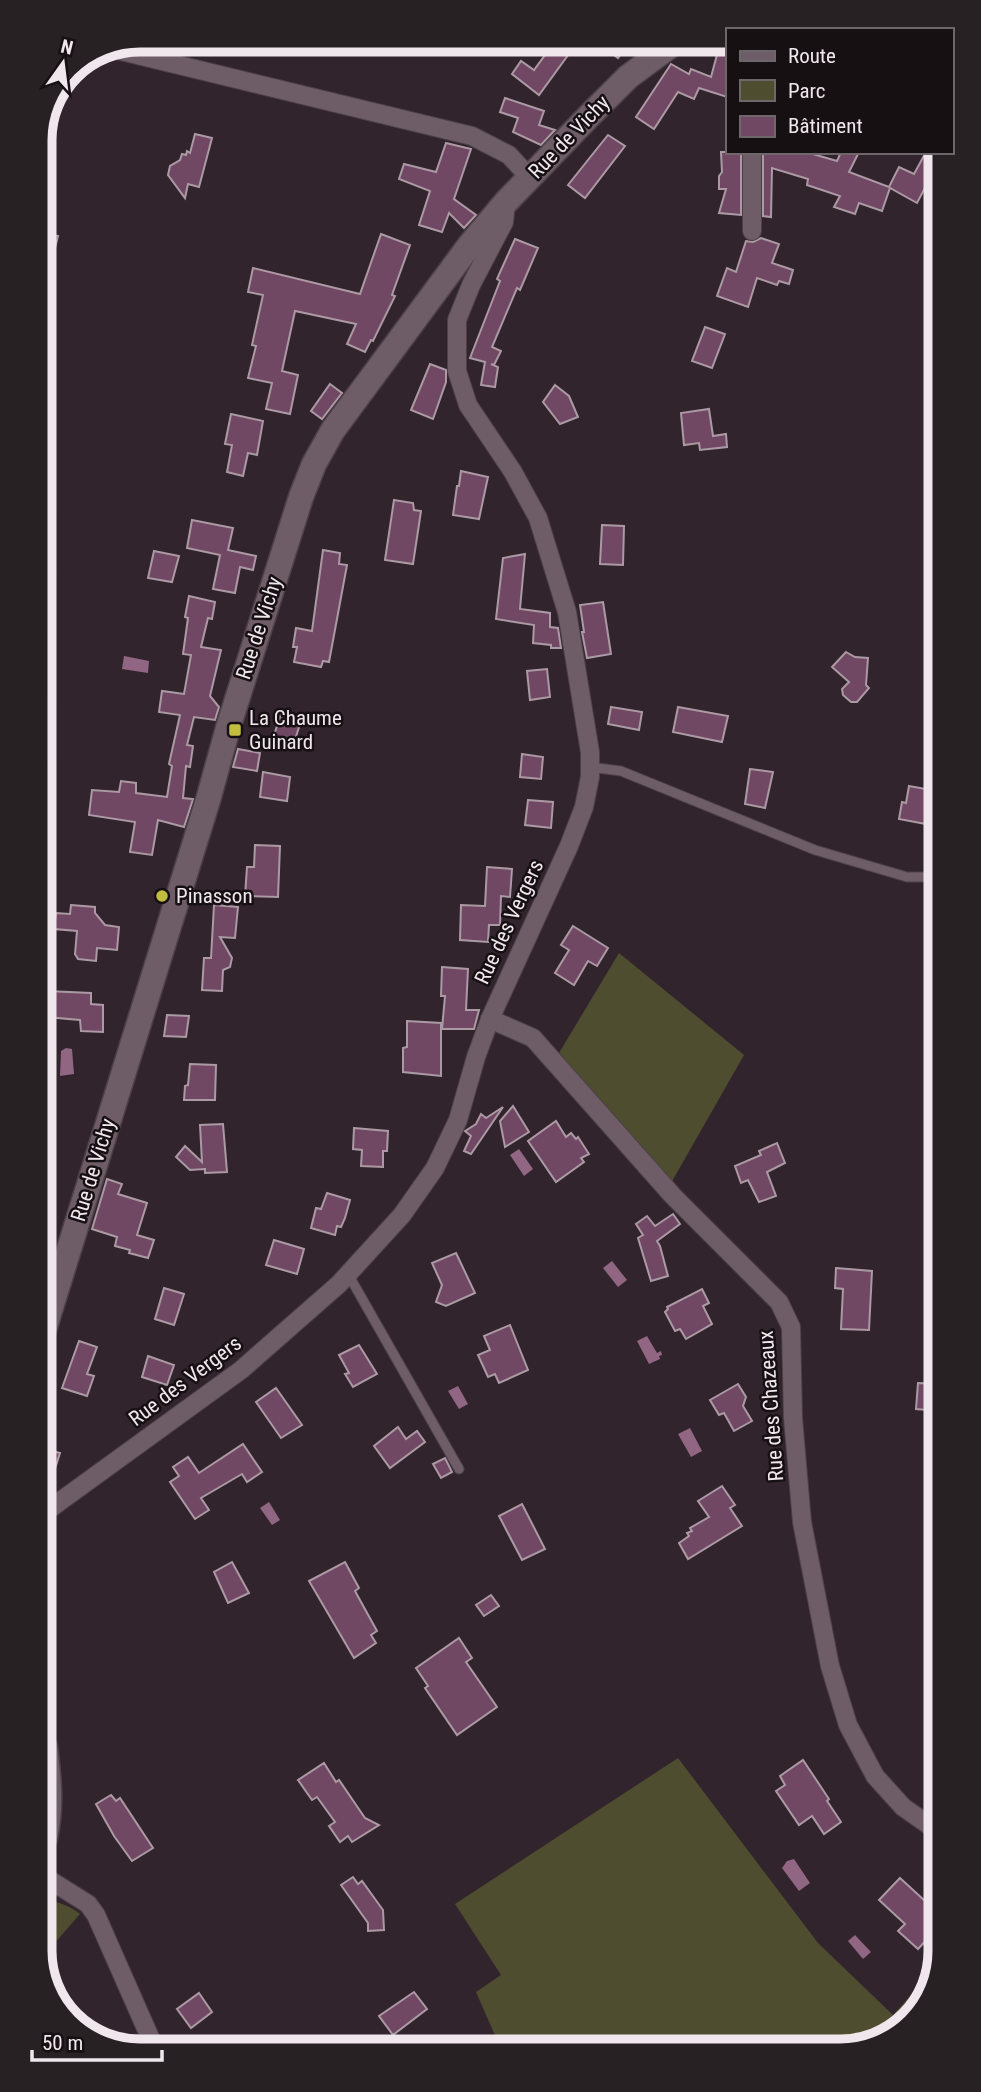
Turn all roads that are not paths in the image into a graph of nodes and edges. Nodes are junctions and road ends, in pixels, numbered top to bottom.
1 (129, 53) edge
2 (661, 53) edge
3 (752, 154) edge
4 (530, 178) junction
5 (506, 202) junction
6 (752, 231) dead end
7 (590, 767) junction
8 (928, 877) edge
9 (490, 1019) junction
10 (348, 1274) junction
11 (52, 1303) edge
12 (458, 1469) dead end
13 (52, 1507) edge
14 (928, 1825) edge
15 (52, 1881) edge
16 (151, 2039) edge

1 - 4 street
2 - 4 street, Rue de Vichy
3 - 6 street
4 - 5 street, Rue de Vichy
5 - 7 street, Rue des Vergers
5 - 11 street, Rue de Vichy
7 - 8 lane
7 - 9 street, Rue des Vergers
9 - 10 street, Rue des Vergers
9 - 14 street, Rue des Chazeaux
10 - 12 lane
10 - 13 street, Rue des Vergers
15 - 16 street

